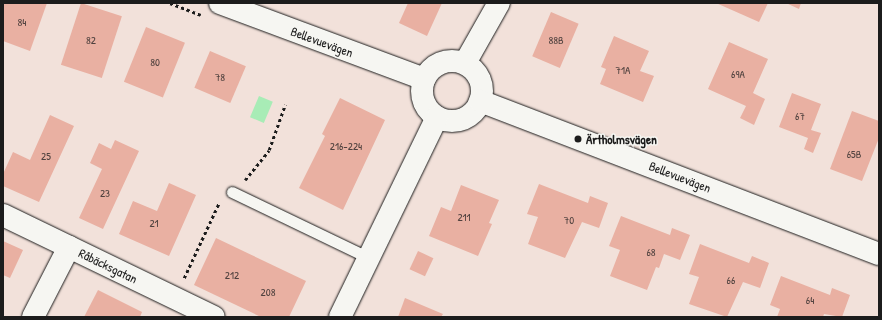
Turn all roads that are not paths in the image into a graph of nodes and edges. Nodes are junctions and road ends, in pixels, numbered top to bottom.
1 (220, 3) edge
2 (499, 3) edge
3 (465, 63) junction
4 (424, 79) junction
5 (480, 101) junction
6 (437, 117) junction
7 (232, 192) dead end
8 (3, 215) edge
9 (69, 247) junction
10 (879, 254) edge
11 (369, 258) junction
12 (33, 317) edge
13 (214, 317) edge
14 (340, 317) edge

1 - 4 street, Bellevuevägen
2 - 3 street
3 - 4 street
3 - 5 street
4 - 6 street
5 - 6 street
5 - 10 street, Bellevuevägen
6 - 11 street
7 - 11 lane
8 - 9 street, Råbäcksgatan
9 - 12 street
9 - 13 street, Råbäcksgatan
11 - 14 street

